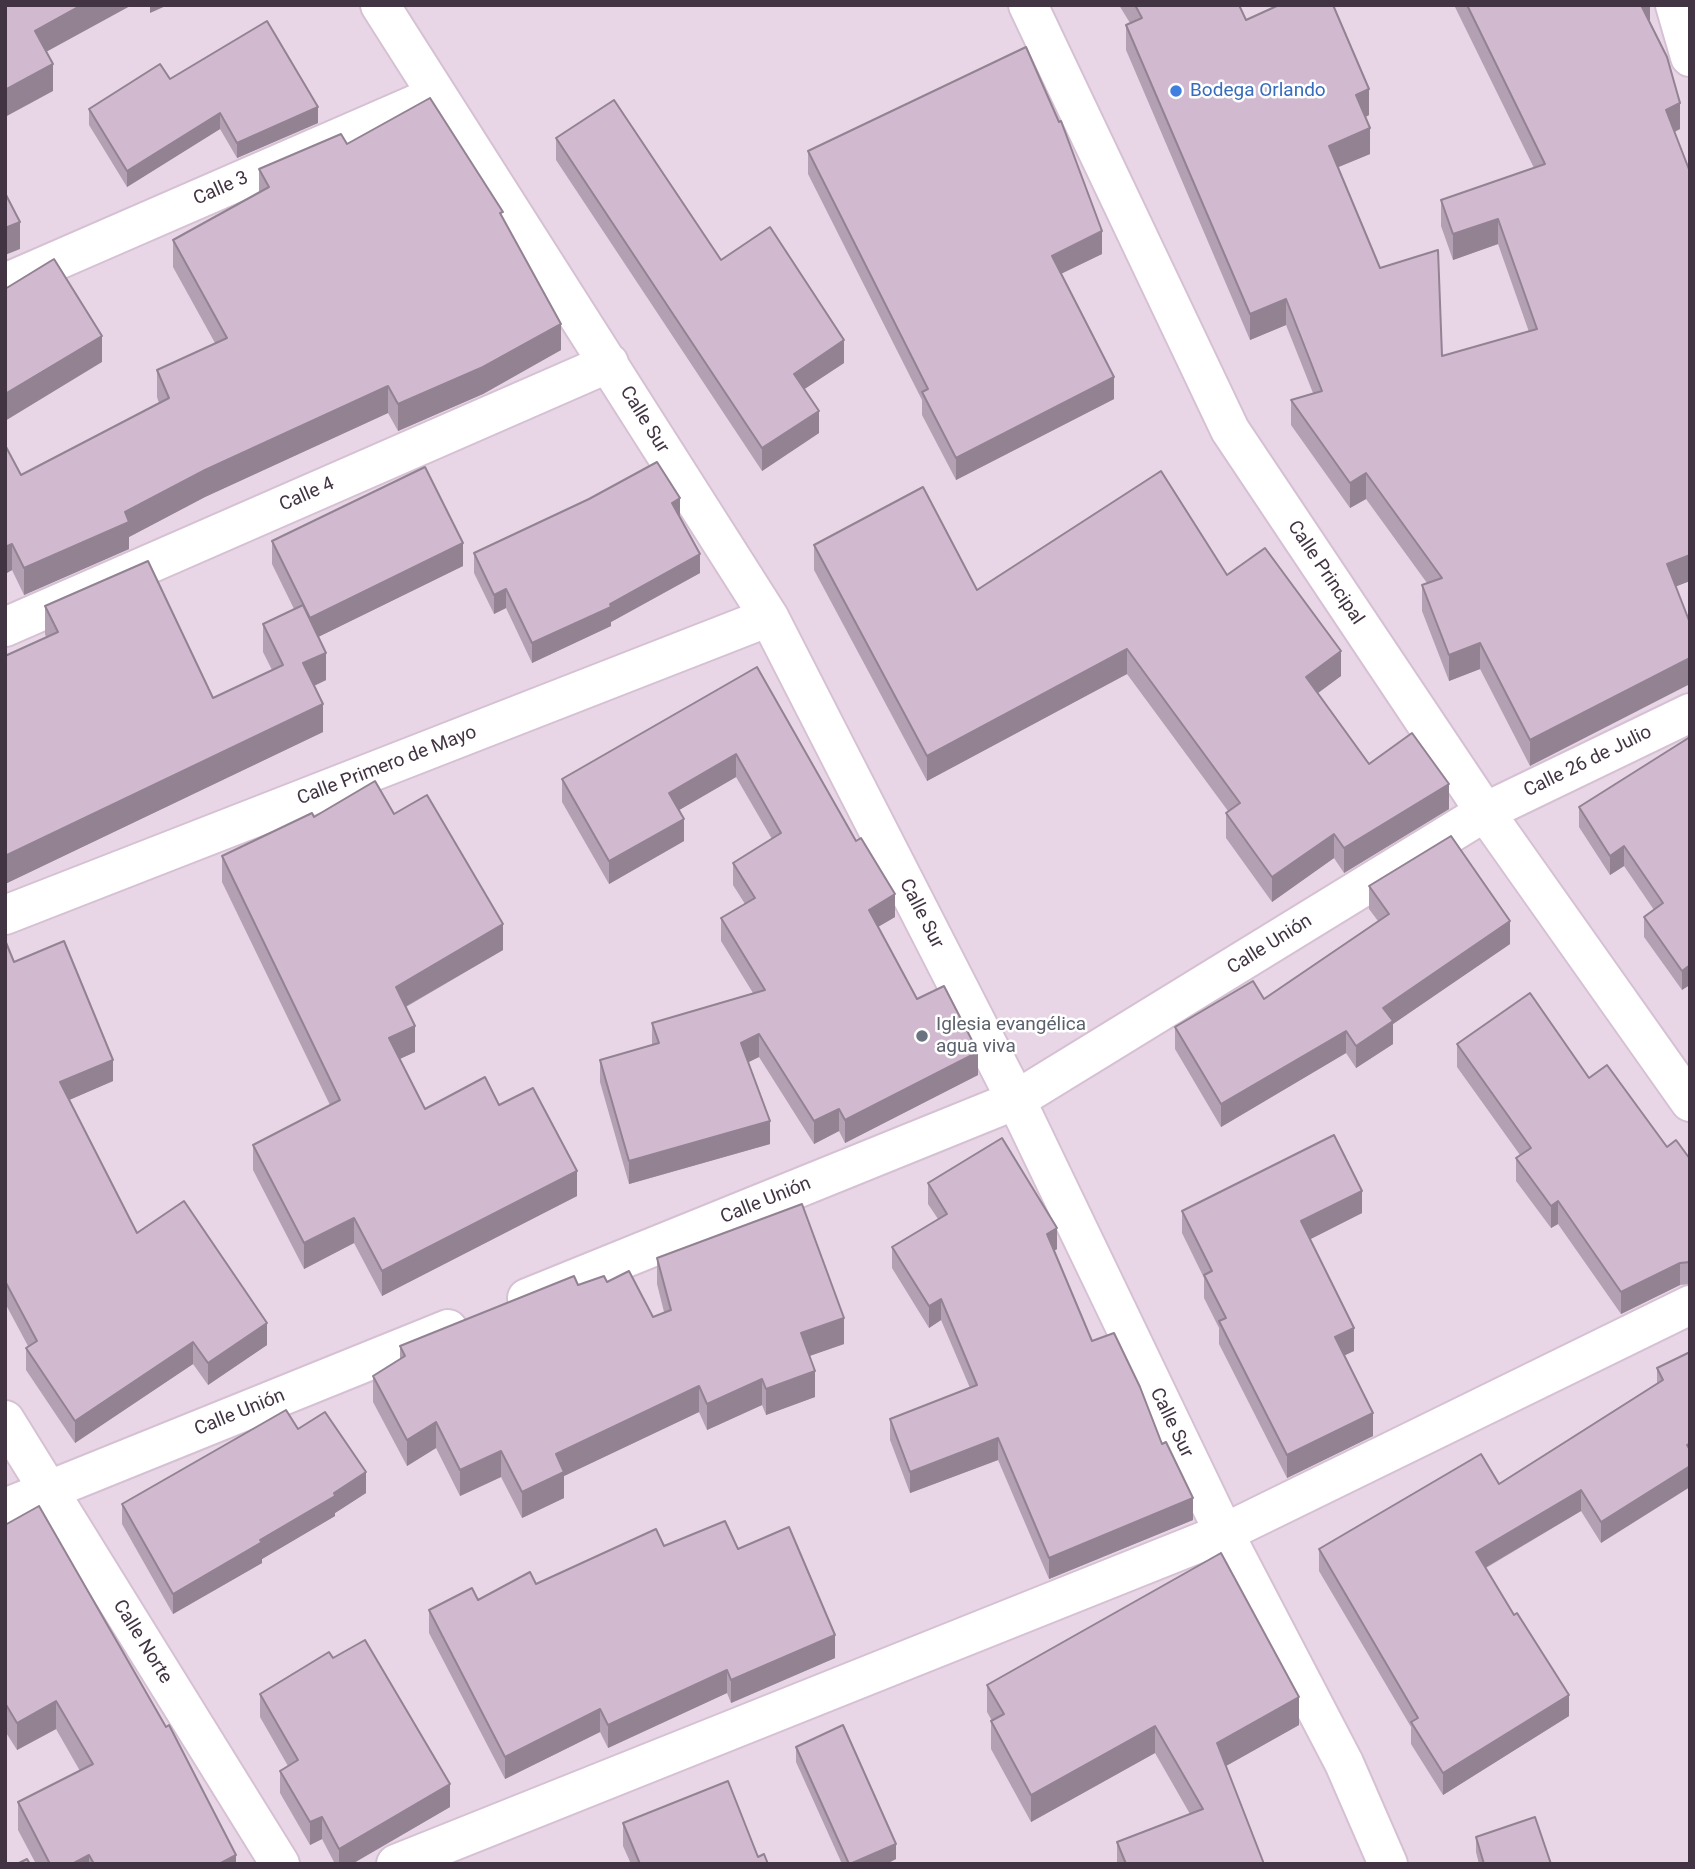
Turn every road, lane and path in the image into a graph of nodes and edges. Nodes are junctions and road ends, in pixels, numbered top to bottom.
1 (380, 5) edge
2 (1028, 5) edge
3 (1675, 5) edge
4 (1690, 57) edge
5 (437, 94) junction
6 (5, 283) edge
7 (608, 363) junction
8 (769, 617) junction
9 (5, 627) edge
10 (1690, 713) edge
11 (1486, 812) junction
12 (5, 915) edge
13 (1016, 1100) junction
14 (1690, 1102) edge
15 (1690, 1305) edge
16 (5, 1420) edge
17 (48, 1491) junction
18 (5, 1508) edge
19 (1224, 1533) junction
20 (280, 1864) edge
21 (396, 1864) edge
22 (1388, 1864) edge

1 - 5 street, Calle Sur
2 - 11 street, Calle Principal
3 - 4 street
5 - 6 street, Calle 3
5 - 7 street, Calle Sur
7 - 8 street, Calle Sur
7 - 9 street, Calle 4
8 - 12 street, Calle Primero de Mayo
8 - 13 street, Calle Sur
10 - 11 street, Calle 26 de Julio
11 - 13 street, Calle Unión
11 - 14 street, Calle Principal
13 - 17 street, Calle Unión
13 - 19 street, Calle Sur
15 - 19 street
16 - 17 street, Calle Norte
17 - 18 street, Calle Unión
17 - 20 street, Calle Norte
19 - 21 street
19 - 22 street, Calle Sur

